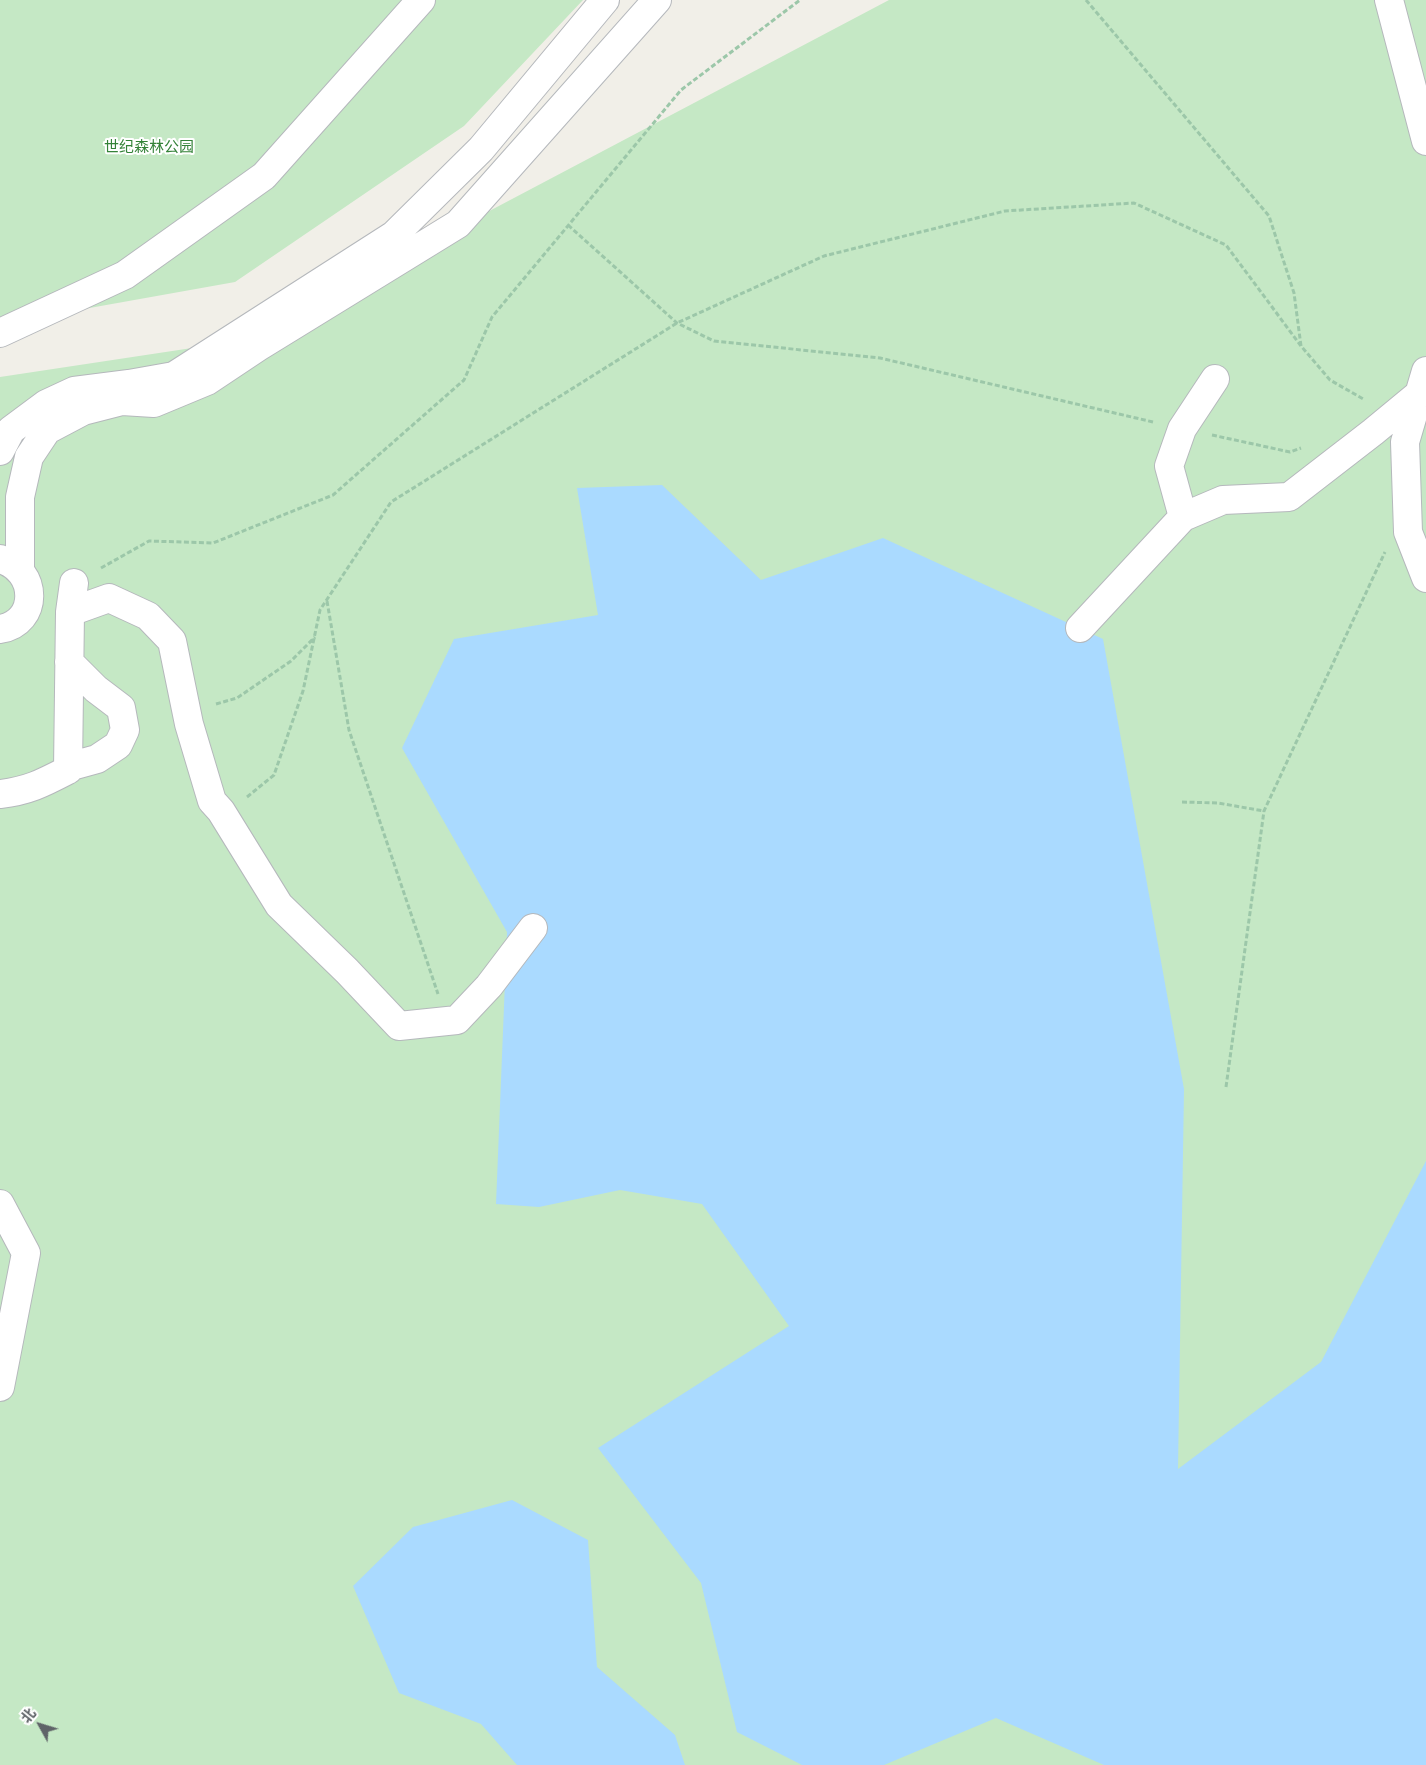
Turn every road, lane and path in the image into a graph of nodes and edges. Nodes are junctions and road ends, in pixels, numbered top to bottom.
1 (421, 0) edge
2 (606, 0) edge
3 (657, 0) edge
4 (800, 0) edge
5 (1086, 0) edge
6 (1390, 0) edge
7 (1426, 140) edge
8 (568, 225) junction
9 (677, 323) junction
10 (0, 334) edge
11 (1301, 346) junction
12 (1214, 379) dead end
13 (1422, 382) edge
14 (1370, 403) dead end
15 (1182, 429) junction
16 (1308, 446) dead end
17 (0, 451) edge
18 (1183, 517) junction
19 (1386, 549) dead end
20 (10, 564) edge
21 (1426, 578) edge
22 (74, 583) joint
23 (327, 600) junction
24 (70, 612) junction
25 (1080, 628) dead end
26 (0, 629) edge
27 (315, 637) junction
28 (69, 662) junction
29 (186, 712) junction
30 (68, 767) junction
31 (0, 794) edge
32 (1182, 802) dead end
33 (221, 811) junction
34 (1264, 811) junction
35 (533, 928) dead end
36 (448, 1020) junction
37 (1226, 1088) dead end
38 (0, 1204) edge
39 (0, 1387) edge

1 - 10 lane
2 - 17 lane
3 - 20 lane
4 - 8 path
5 - 11 path
6 - 7 lane
8 - 9 path
8 - 22 path
9 - 11 path
9 - 15 path
9 - 23 path
11 - 14 path
12 - 15 lane
13 - 18 lane
13 - 21 lane
15 - 16 path
15 - 18 lane
18 - 25 lane
19 - 34 path
20 - 26 lane
22 - 24 lane
23 - 27 path
23 - 36 path
24 - 28 lane
24 - 29 lane
27 - 29 path
27 - 33 path
28 - 30 lane
28 - 30 lane
29 - 33 lane
30 - 31 lane
32 - 34 path
33 - 36 lane
34 - 37 path
35 - 36 lane
38 - 39 lane

